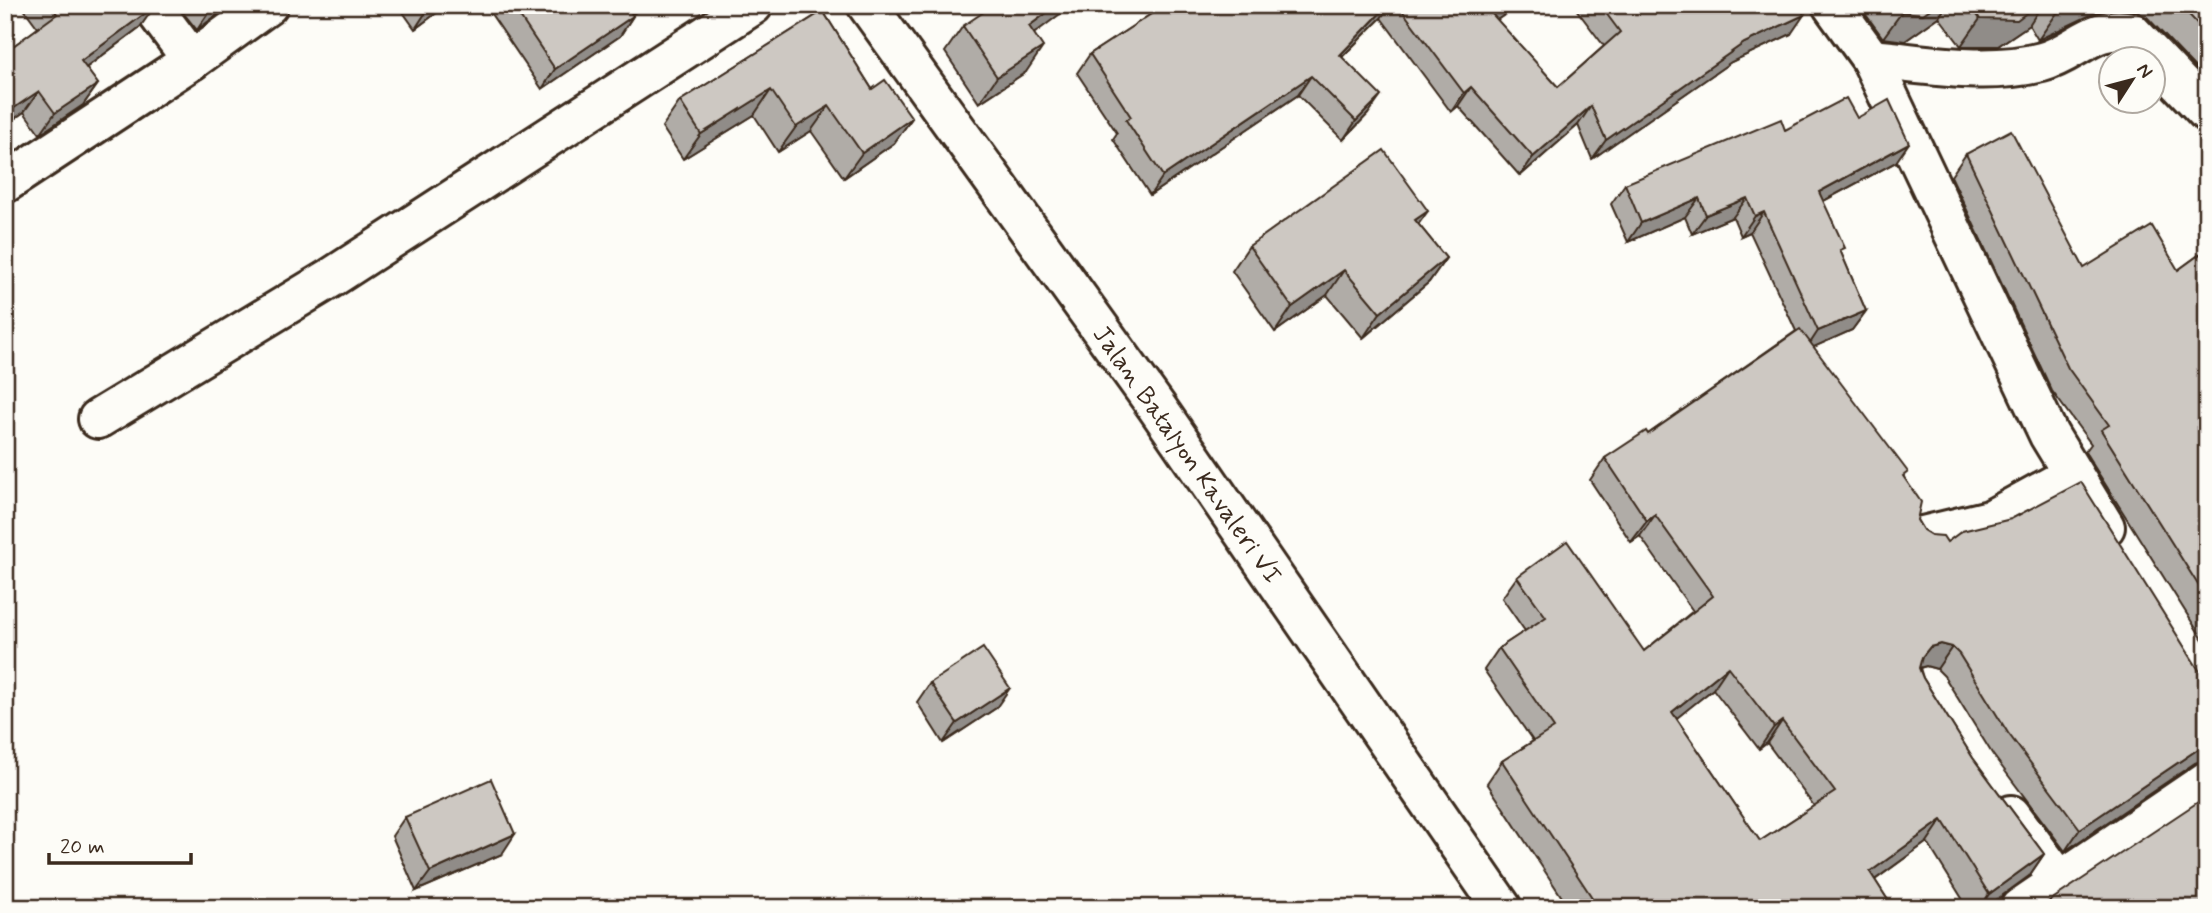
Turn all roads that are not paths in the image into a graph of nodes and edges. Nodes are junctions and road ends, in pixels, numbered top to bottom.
1 (151, 5) edge
2 (268, 5) edge
3 (753, 5) edge
4 (867, 5) edge
5 (1832, 5) edge
6 (1871, 59) junction
7 (192, 60) junction
8 (2207, 112) edge
9 (5, 183) edge
10 (98, 419) dead end
11 (2072, 475) junction
12 (1923, 536) edge
13 (2122, 554) edge
14 (2207, 781) edge
15 (1990, 788) edge
16 (2060, 881) junction
17 (1502, 908) edge
18 (2020, 908) edge

1 - 7 street
2 - 7 street
3 - 10 street
4 - 17 street, Jalan Batalyon Kavaleri VI
5 - 6 street
6 - 8 street
6 - 11 street
7 - 9 street
11 - 12 street
11 - 13 street
14 - 16 street
15 - 16 street
16 - 18 street

